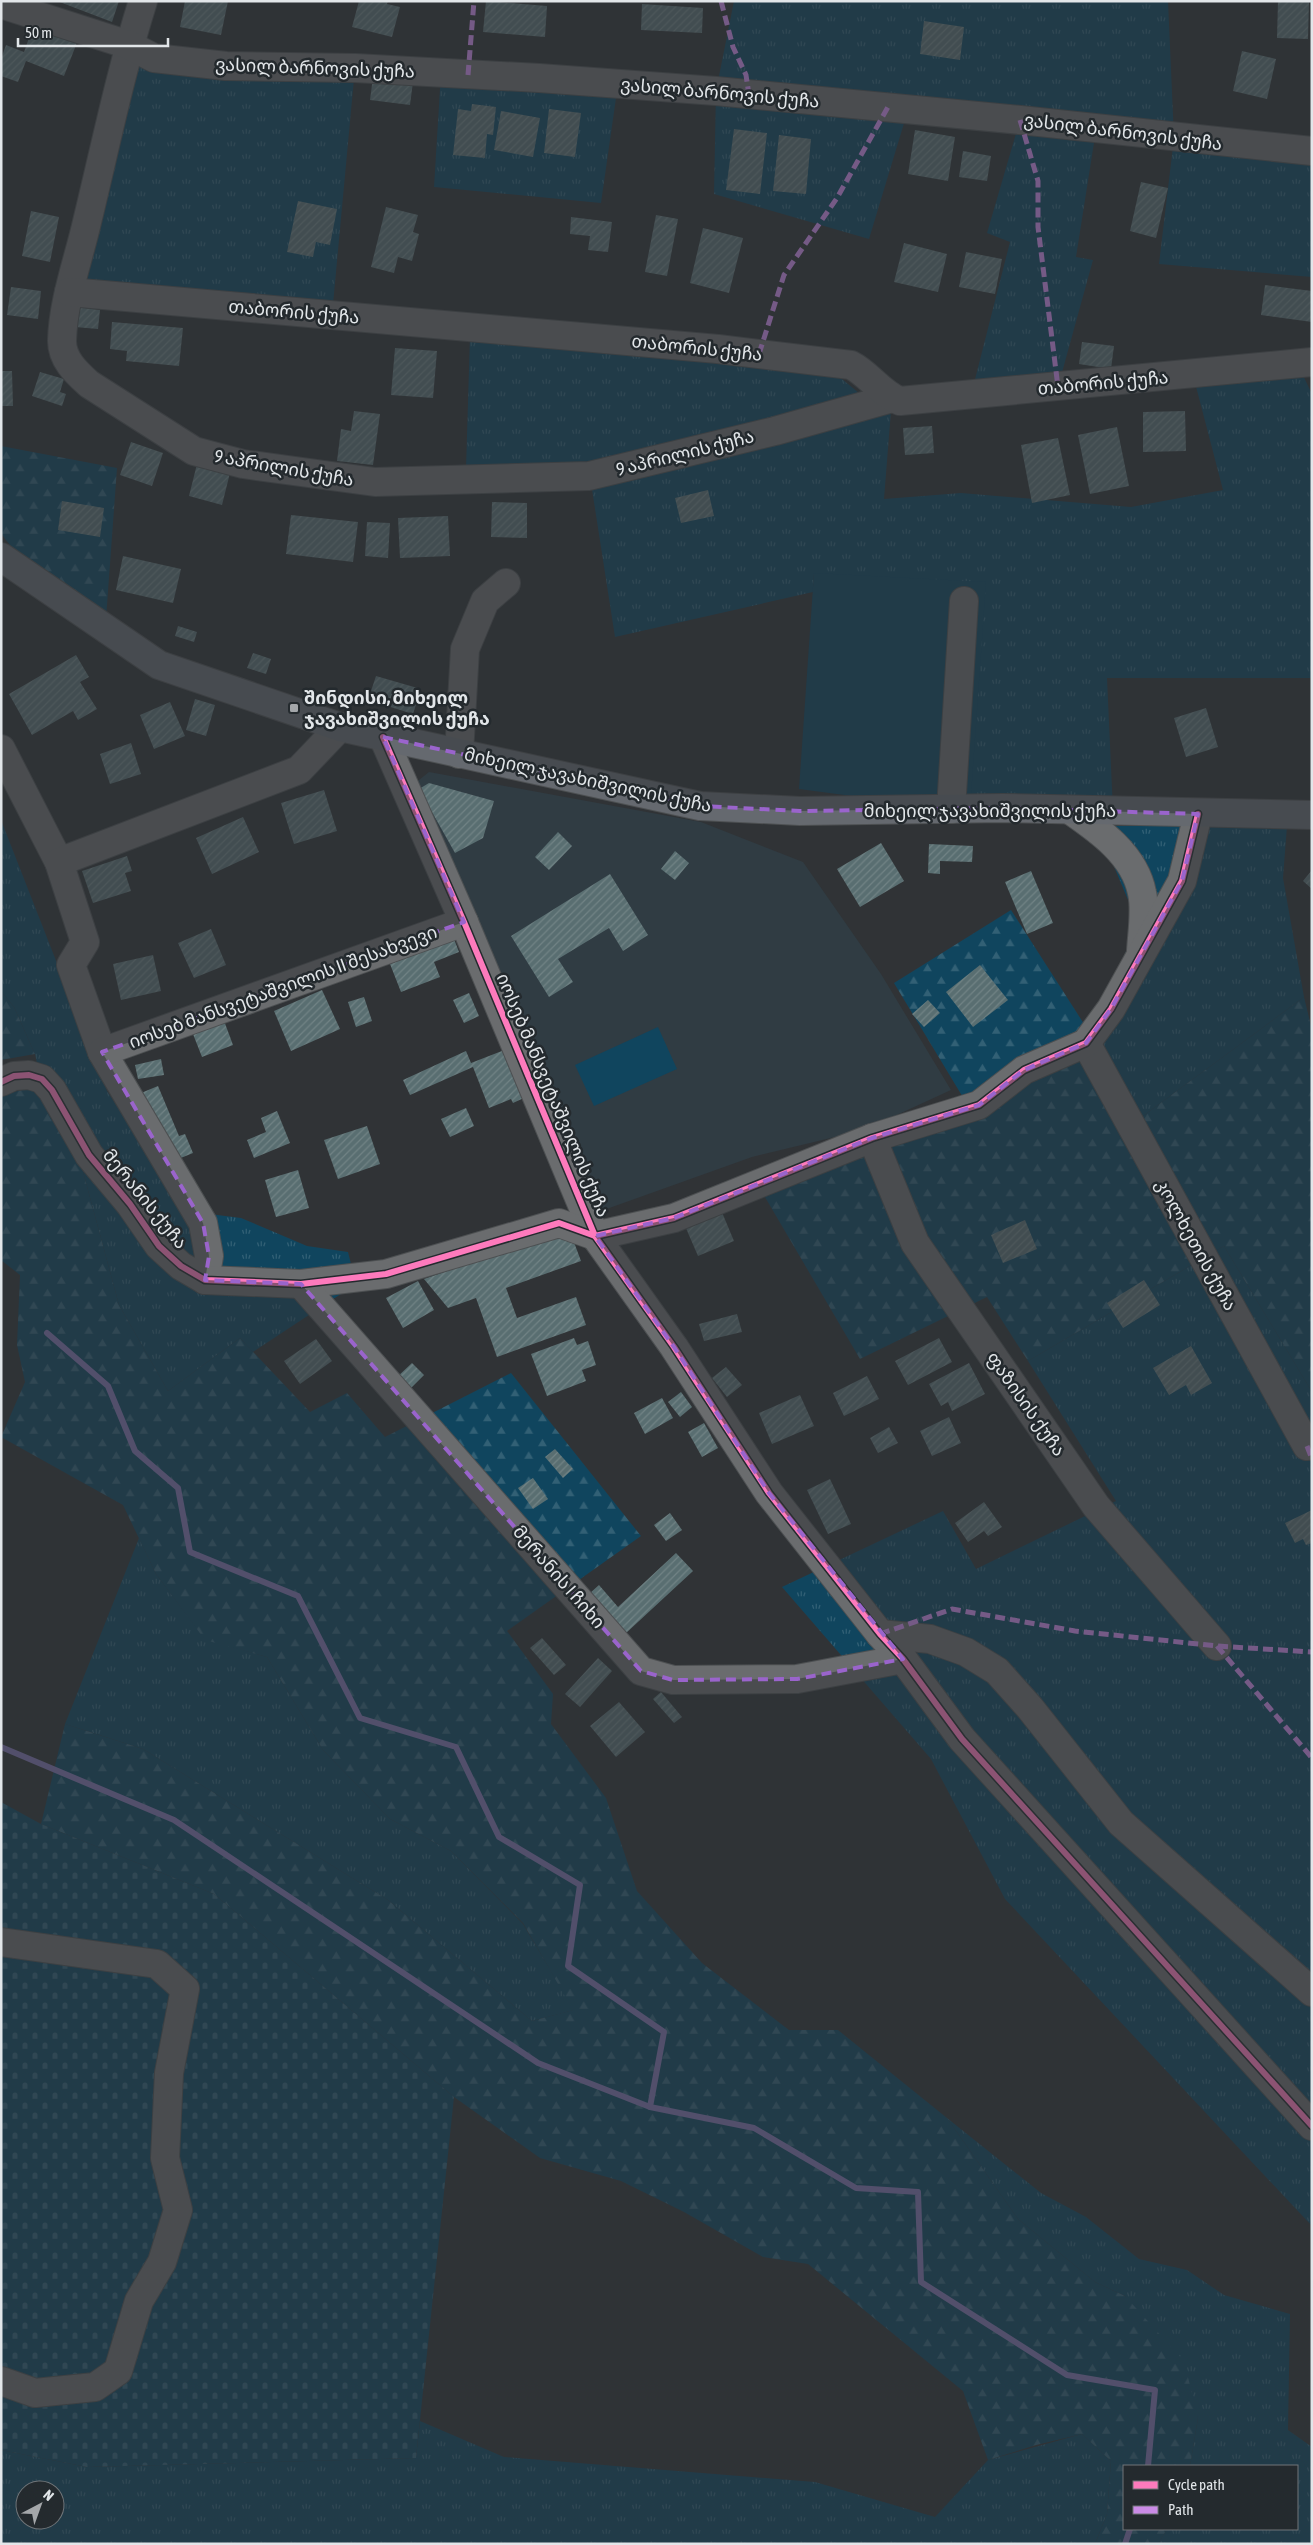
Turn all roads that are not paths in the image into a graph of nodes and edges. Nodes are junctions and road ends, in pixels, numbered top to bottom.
1 (143, 1) edge
2 (1, 4) edge
3 (129, 45) junction
4 (1312, 151) edge
5 (69, 292) junction
6 (1312, 362) edge
7 (892, 398) junction
8 (1, 558) edge
9 (506, 583) dead end
10 (964, 600) dead end
11 (340, 728) junction
12 (384, 737) junction
13 (1, 749) edge
14 (459, 754) junction
15 (951, 809) junction
16 (1070, 810) junction
17 (1198, 814) junction
18 (1312, 816) edge
19 (59, 862) junction
20 (464, 922) junction
21 (1141, 956) junction
22 (1086, 1043) junction
23 (102, 1052) junction
24 (1, 1082) edge
25 (872, 1138) junction
26 (595, 1236) junction
27 (205, 1280) junction
28 (301, 1284) junction
29 (1307, 1446) dead end
30 (880, 1634) junction
31 (1218, 1646) dead end
32 (903, 1659) junction
33 (1, 1942) edge
34 (1312, 1992) edge
35 (1312, 2126) edge
36 (1, 2381) edge

1 - 3 street, 9 აპრილის ქუჩა
2 - 3 street, ვასილ ბარნოვის ქუჩა
3 - 4 street, ვასილ ბარნოვის ქუჩა
3 - 5 street, 9 აპრილის ქუჩა
5 - 7 street, თაბორის ქუჩა
5 - 7 street, 9 აპრილის ქუჩა
6 - 7 street, თაბორის ქუჩა
8 - 11 main road, მიხეილ ჯავახიშვილის ქუჩა
9 - 14 street
10 - 15 street
11 - 12 main road, მიხეილ ჯავახიშვილის ქუჩა
11 - 19 street
12 - 14 main road, მიხეილ ჯავახიშვილის ქუჩა
12 - 20 street, იოსებ მანსვეტაშვილის ქუჩა
13 - 19 street
14 - 15 main road, მიხეილ ჯავახიშვილის ქუჩა
15 - 16 main road, მიხეილ ჯავახიშვილის ქუჩა
16 - 17 main road, მიხეილ ჯავახიშვილის ქუჩა
16 - 21 street
17 - 18 main road, მიხეილ ჯავახიშვილის ქუჩა
17 - 21 street
19 - 23 street
20 - 23 street, იოსებ მანსვეტაშვილის II შესახვევი
20 - 26 street, იოსებ მანსვეტაშვილის ქუჩა
21 - 22 street
22 - 25 street
22 - 29 street, კოლხეთის ქუჩა
23 - 27 street
24 - 27 street, მერანის ქუჩა
25 - 26 street
25 - 31 street, ფაზისის ქუჩა
26 - 28 street, მერანის ქუჩა
26 - 30 street, იოსებ მანსვეტაშვილის ქუჩა
27 - 28 street, მერანის ქუჩა
28 - 32 street, მერანის I ჩიხი
30 - 32 street, იოსებ მანსვეტაშვილის ქუჩა
30 - 34 street
32 - 35 street, იოსებ მანსვეტაშვილის ქუჩა
33 - 36 street

